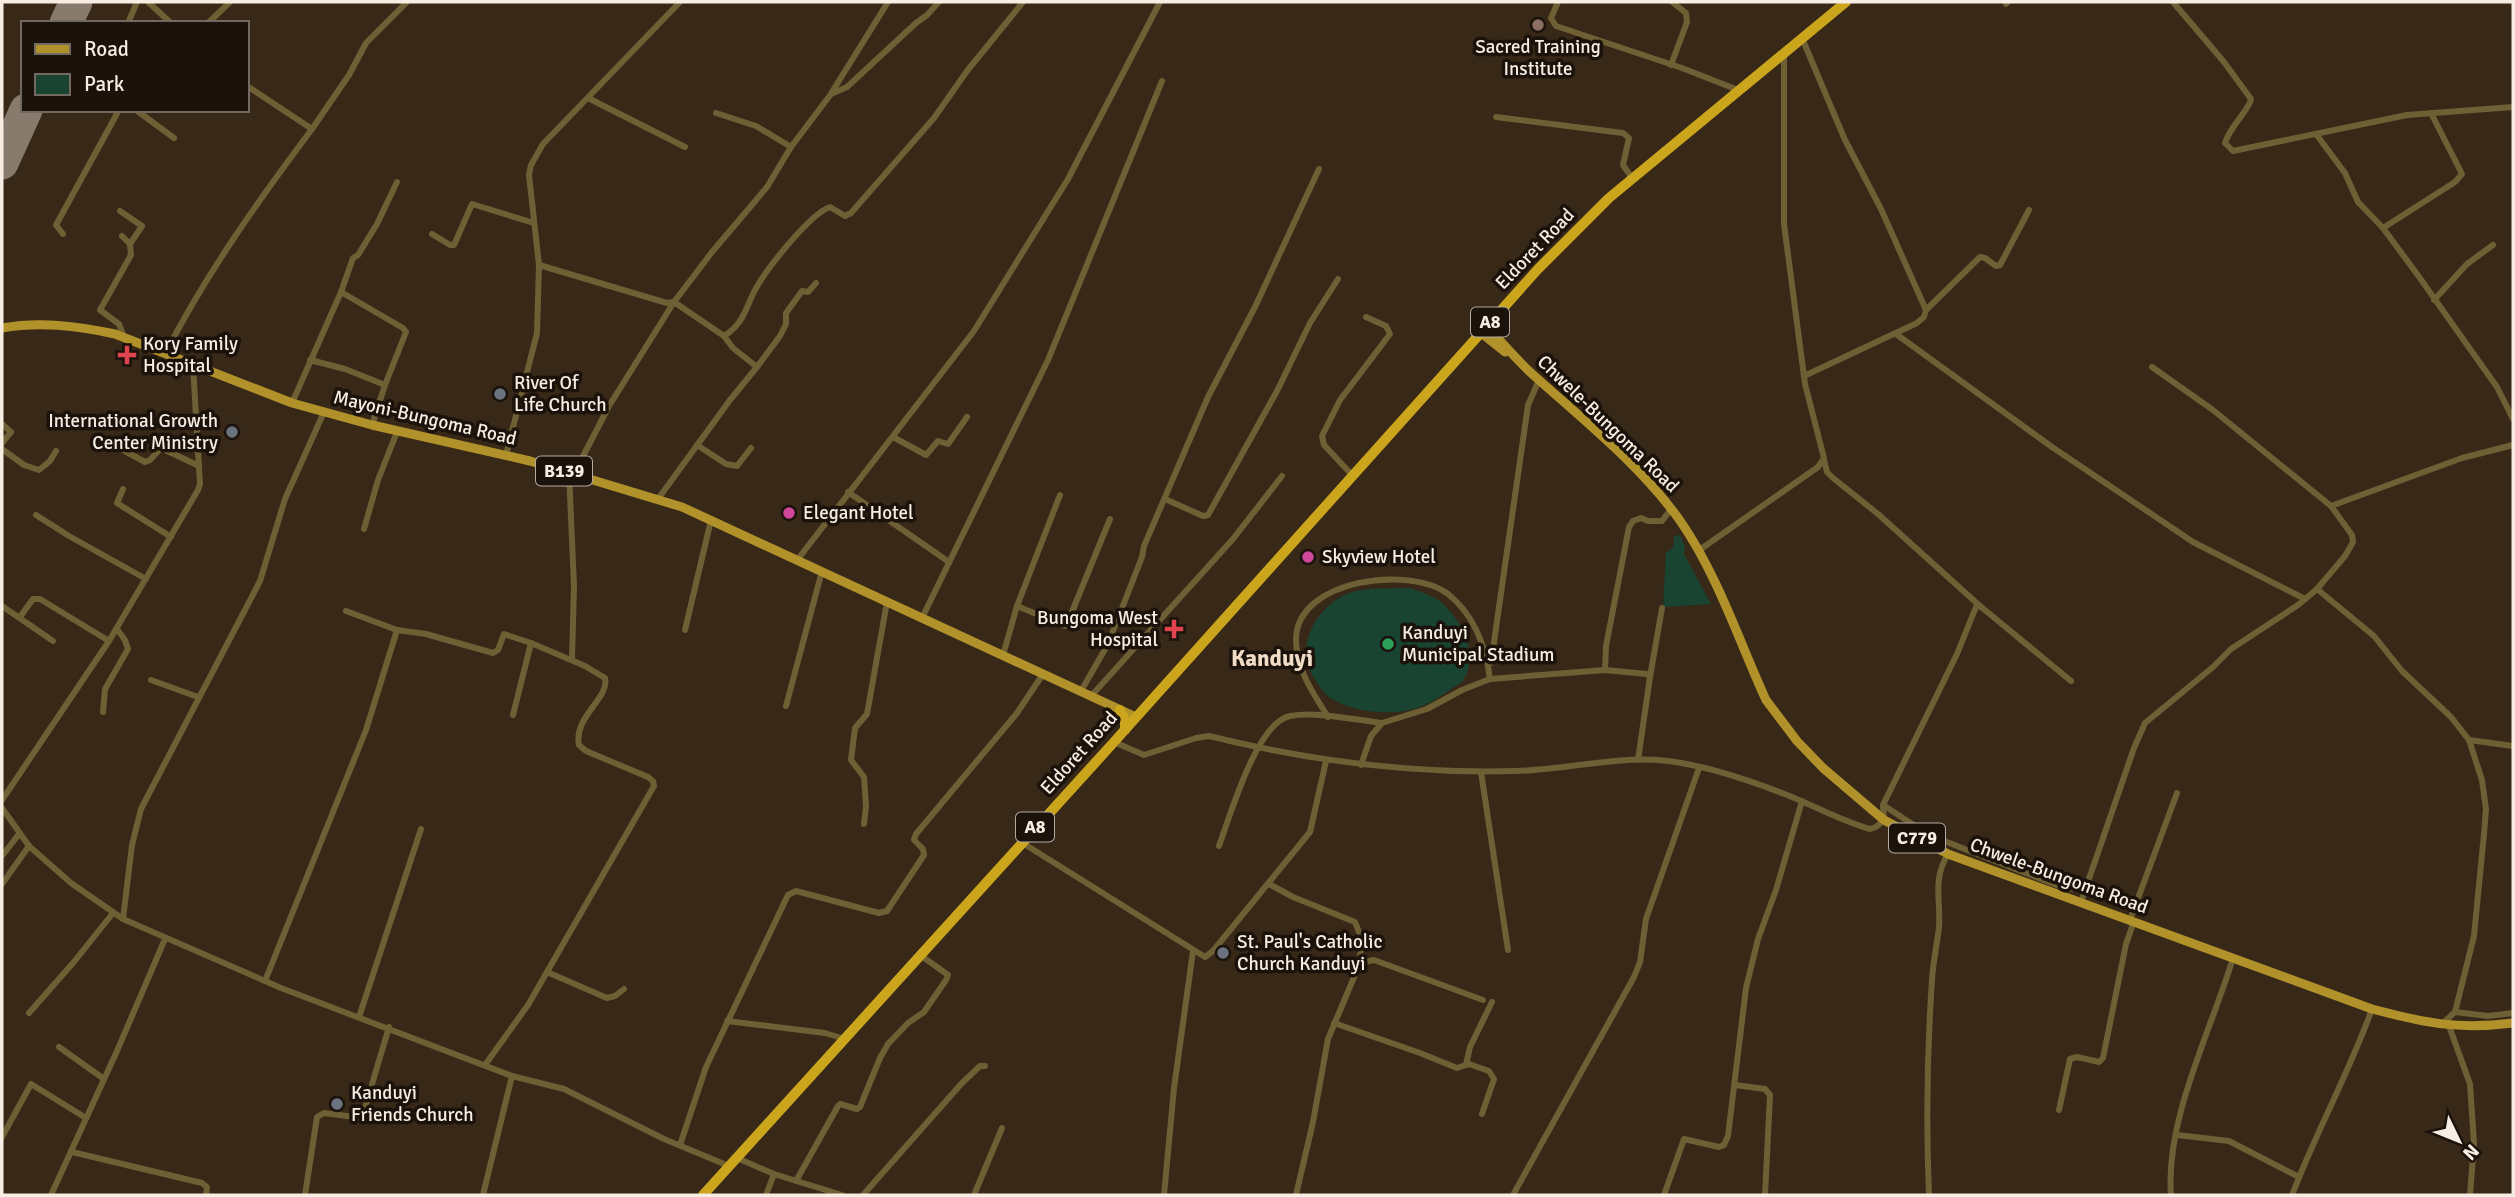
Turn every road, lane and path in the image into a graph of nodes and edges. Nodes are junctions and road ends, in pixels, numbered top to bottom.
1 (137, 2) edge
2 (149, 2) edge
3 (230, 2) edge
4 (407, 2) edge
5 (680, 2) edge
6 (888, 2) edge
7 (939, 2) edge
8 (1023, 2) edge
9 (1160, 2) edge
10 (1558, 2) edge
11 (1672, 2) edge
12 (1846, 2) edge
13 (2173, 2) edge
14 (129, 21) edge
15 (169, 21) edge
16 (210, 21) edge
17 (1802, 38) junction
18 (1784, 52) junction
19 (1671, 65) junction
20 (1162, 81) dead end
21 (248, 87) edge
22 (1738, 90) junction
23 (831, 94) junction
24 (589, 99) junction
25 (2513, 107) edge
26 (117, 112) edge
27 (139, 112) edge
28 (716, 113) dead end
29 (2431, 113) junction
30 (1496, 117) dead end
31 (312, 129) junction
32 (2316, 134) junction
33 (174, 138) dead end
34 (685, 147) dead end
35 (791, 147) junction
36 (1319, 169) dead end
37 (1632, 178) junction
38 (397, 182) dead end
39 (2029, 210) dead end
40 (120, 211) dead end
41 (534, 223) junction
42 (2383, 228) junction
43 (63, 234) dead end
44 (432, 234) dead end
45 (122, 236) dead end
46 (130, 244) junction
47 (2493, 245) dead end
48 (539, 265) junction
49 (1338, 279) dead end
50 (816, 283) dead end
51 (341, 292) junction
52 (2434, 300) junction
53 (674, 302) junction
54 (1926, 310) junction
55 (1366, 317) dead end
56 (2, 328) edge
57 (1485, 331) junction
58 (1896, 334) junction
59 (724, 336) junction
60 (124, 337) junction
61 (165, 354) junction
62 (310, 360) junction
63 (193, 365) junction
64 (757, 367) junction
65 (2152, 367) dead end
66 (1804, 376) junction
67 (1539, 380) junction
68 (385, 385) junction
69 (292, 403) junction
70 (324, 412) junction
71 (967, 417) dead end
72 (2513, 419) edge
73 (2, 424) edge
74 (372, 425) junction
75 (397, 432) junction
76 (97, 436) dead end
77 (893, 437) junction
78 (2, 443) edge
79 (697, 445) junction
80 (2513, 445) edge
81 (751, 448) dead end
82 (2, 449) edge
83 (56, 451) dead end
84 (506, 456) junction
85 (1824, 458) junction
86 (200, 466) junction
87 (569, 472) junction
88 (1282, 476) dead end
89 (1353, 476) junction
90 (123, 489) dead end
91 (848, 492) junction
92 (1060, 495) dead end
93 (658, 499) junction
94 (1165, 499) junction
95 (2331, 506) junction
96 (1671, 509) junction
97 (36, 514) dead end
98 (1110, 519) dead end
99 (711, 520) junction
100 (364, 529) dead end
101 (171, 537) junction
102 (1698, 551) junction
103 (798, 559) junction
104 (949, 562) junction
105 (822, 571) junction
106 (146, 579) junction
107 (2317, 589) junction
108 (2305, 599) junction
109 (887, 602) junction
110 (2, 606) edge
111 (1017, 606) junction
112 (1980, 606) junction
113 (1662, 608) dead end
114 (346, 611) dead end
115 (20, 617) junction
116 (922, 618) junction
117 (117, 629) junction
118 (397, 630) junction
119 (685, 630) dead end
120 (53, 641) dead end
121 (109, 641) junction
122 (531, 643) junction
123 (1003, 655) junction
124 (572, 659) junction
125 (1605, 670) junction
126 (1043, 674) junction
127 (1650, 677) junction
128 (1490, 679) junction
129 (150, 680) dead end
130 (2071, 681) dead end
131 (1081, 691) junction
132 (198, 697) junction
133 (1096, 697) junction
134 (786, 706) dead end
135 (1120, 710) junction
136 (103, 712) dead end
137 (513, 715) dead end
138 (1137, 715) junction
139 (1328, 717) junction
140 (1382, 723) junction
141 (1125, 730) junction
142 (2469, 740) junction
143 (1114, 742) junction
144 (2513, 746) edge
145 (1258, 748) junction
146 (1638, 760) junction
147 (1326, 761) junction
148 (1361, 765) junction
149 (1699, 768) junction
150 (1480, 772) junction
151 (2177, 793) dead end
152 (2, 800) edge
153 (1802, 801) junction
154 (1883, 805) junction
155 (2, 807) edge
156 (1884, 820) junction
157 (864, 824) dead end
158 (421, 829) dead end
159 (19, 834) junction
160 (1021, 842) junction
161 (29, 846) junction
162 (1219, 846) dead end
163 (1948, 855) junction
164 (2, 856) edge
165 (2029, 878) junction
166 (2, 884) edge
167 (1269, 884) junction
168 (2085, 890) junction
169 (2081, 902) junction
170 (113, 913) junction
171 (123, 919) junction
172 (2132, 921) junction
173 (164, 939) junction
174 (1508, 950) dead end
175 (1193, 951) junction
176 (920, 955) junction
177 (2233, 958) junction
178 (1360, 963) junction
179 (547, 972) junction
180 (265, 981) junction
181 (624, 989) dead end
182 (1483, 1000) dead end
183 (1492, 1002) dead end
184 (2372, 1009) junction
185 (2455, 1012) junction
186 (29, 1013) dead end
187 (2513, 1013) edge
188 (359, 1017) junction
189 (727, 1021) junction
190 (1334, 1023) junction
191 (2513, 1023) edge
192 (2445, 1025) junction
193 (389, 1027) junction
194 (845, 1039) junction
195 (58, 1047) dead end
196 (485, 1065) junction
197 (1466, 1065) junction
198 (985, 1066) dead end
199 (512, 1076) junction
200 (104, 1079) junction
201 (1735, 1085) junction
202 (2059, 1111) dead end
203 (1482, 1114) dead end
204 (86, 1118) junction
205 (1002, 1128) dead end
206 (2177, 1135) junction
207 (2, 1137) edge
208 (680, 1145) junction
209 (72, 1152) junction
210 (733, 1162) junction
211 (774, 1174) junction
212 (2299, 1177) junction
213 (796, 1181) junction
214 (51, 1195) edge
215 (205, 1195) edge
216 (305, 1195) edge
217 (483, 1195) edge
218 (703, 1195) edge
219 (766, 1195) edge
220 (842, 1195) edge
221 (863, 1195) edge
222 (974, 1195) edge
223 (1164, 1195) edge
224 (1296, 1195) edge
225 (1513, 1195) edge
226 (1664, 1195) edge
227 (1765, 1195) edge
228 (1929, 1195) edge
229 (2171, 1195) edge
230 (2292, 1195) edge
231 (2470, 1195) edge

1 - 14 street
2 - 15 street
3 - 16 street
4 - 31 street
5 - 24 street
6 - 23 street
7 - 23 street
8 - 59 street
9 - 77 street
10 - 19 street
11 - 19 street
12 - 17 highway, Eldoret Road / A8
13 - 32 street
17 - 18 highway, Eldoret Road / A8
17 - 54 street
18 - 22 highway, Eldoret Road / A8
18 - 66 street
19 - 22 street
20 - 104 street
21 - 31 street
22 - 37 highway, Eldoret Road / A8
23 - 35 street
24 - 34 street
24 - 41 street
25 - 29 street
26 - 43 street
27 - 33 street
28 - 35 street
29 - 32 street
29 - 42 street
30 - 37 street
31 - 61 street
32 - 42 street
35 - 53 street
36 - 94 street
37 - 57 highway, Eldoret Road / A8
38 - 51 street
39 - 54 street
40 - 46 street
41 - 44 street
41 - 48 street
42 - 52 street
45 - 46 street
46 - 60 street
47 - 52 street
48 - 53 street
48 - 84 street
49 - 94 street
50 - 64 street
51 - 62 street
51 - 68 street
52 - 72 street
53 - 59 street
53 - 87 street
54 - 58 street
55 - 89 street
56 - 60 main road, Mayoni-Bungoma Road / B139
57 - 67 main road, Chwele-Bungoma Road / C779
57 - 89 highway, Eldoret Road / A8
58 - 66 street
58 - 108 street
59 - 64 street
60 - 61 main road, Mayoni-Bungoma Road / B139
61 - 63 main road, Mayoni-Bungoma Road / B139
62 - 68 street
62 - 69 street
63 - 69 main road, Mayoni-Bungoma Road / B139
63 - 86 street
64 - 79 street
65 - 95 street
66 - 85 street
67 - 96 main road, Chwele-Bungoma Road / C779
67 - 128 street
68 - 74 street
69 - 70 main road, Mayoni-Bungoma Road / B139
70 - 74 main road, Mayoni-Bungoma Road / B139
70 - 132 street
71 - 77 street
73 - 78 street
74 - 75 main road, Mayoni-Bungoma Road / B139
75 - 84 main road, Mayoni-Bungoma Road / B139
75 - 100 street
76 - 86 street
77 - 91 street
79 - 81 street
79 - 93 street
80 - 95 street
82 - 83 street
84 - 87 main road, Mayoni-Bungoma Road / B139
85 - 102 street
85 - 112 street
86 - 101 street
87 - 93 main road, Mayoni-Bungoma Road / B139
87 - 124 street
88 - 133 street
89 - 138 highway, Eldoret Road / A8
90 - 101 street
91 - 103 street
91 - 104 street
92 - 111 street
93 - 99 main road, Mayoni-Bungoma Road / B139
94 - 131 street
95 - 107 street
96 - 102 main road, Chwele-Bungoma Road / C779
96 - 125 street
97 - 106 street
98 - 111 street
99 - 103 main road, Mayoni-Bungoma Road / B139
99 - 119 street
101 - 106 street
102 - 156 main road, Chwele-Bungoma Road / C779
103 - 105 main road, Mayoni-Bungoma Road / B139
104 - 116 street
105 - 109 main road, Mayoni-Bungoma Road / B139
105 - 134 street
106 - 117 street
107 - 108 street
107 - 142 street
108 - 168 street
109 - 116 main road, Mayoni-Bungoma Road / B139
109 - 157 street
110 - 115 street
111 - 123 street
112 - 130 street
112 - 154 street
113 - 127 street
114 - 118 street
115 - 120 street
115 - 121 street
116 - 123 main road, Mayoni-Bungoma Road / B139
117 - 121 street
117 - 136 street
118 - 122 street
118 - 180 street
121 - 152 street
122 - 124 street
122 - 137 street
123 - 126 main road, Mayoni-Bungoma Road / B139
124 - 179 street
125 - 127 street
125 - 128 street
126 - 131 main road, Mayoni-Bungoma Road / B139
126 - 189 street
127 - 146 street
128 - 139 street
128 - 140 street
129 - 132 street
131 - 133 main road, Mayoni-Bungoma Road / B139
132 - 171 street
133 - 135 main road
133 - 138 main road
135 - 138 main road
135 - 141 highway
138 - 141 highway, Eldoret Road / A8
139 - 140 street
139 - 145 street
140 - 148 street
141 - 143 highway, Eldoret Road / A8
142 - 144 street
142 - 185 street
143 - 145 street
143 - 160 highway, Eldoret Road / A8
145 - 147 street
145 - 162 street
146 - 149 street
146 - 150 street
147 - 148 street
147 - 167 street
148 - 150 street
149 - 153 street
149 - 225 street
150 - 174 street
151 - 172 street
153 - 156 street
153 - 201 street
154 - 156 street
154 - 165 street
155 - 159 street
156 - 163 main road, Chwele-Bungoma Road / C779
158 - 188 street
159 - 161 street
159 - 164 street
160 - 175 street
160 - 176 highway, Eldoret Road / A8
161 - 166 street
161 - 170 street
163 - 165 main road, Chwele-Bungoma Road / C779
163 - 228 street
165 - 168 street
165 - 169 main road, Chwele-Bungoma Road / C779
167 - 175 street
167 - 178 street
168 - 169 street
169 - 172 main road, Chwele-Bungoma Road / C779
170 - 171 street
170 - 186 street
171 - 173 street
172 - 177 main road, Chwele-Bungoma Road / C779
172 - 202 street
173 - 180 street
173 - 200 street
175 - 223 street
176 - 194 highway, Eldoret Road / A8
176 - 213 street
177 - 184 main road, Chwele-Bungoma Road / C779
177 - 206 street
178 - 182 street
178 - 190 street
179 - 181 street
179 - 196 street
180 - 188 street
183 - 197 street
184 - 192 main road, Chwele-Bungoma Road / C779
184 - 212 street
185 - 187 street
185 - 192 street
188 - 193 street
189 - 194 street
189 - 208 street
190 - 197 street
190 - 224 street
191 - 192 main road, Chwele-Bungoma Road / C779
192 - 231 street
193 - 196 street
193 - 216 street
194 - 210 highway, Eldoret Road / A8
195 - 200 street
196 - 199 street
197 - 203 street
198 - 221 street
199 - 208 street
199 - 217 street
200 - 204 street
201 - 226 street
201 - 227 street
204 - 207 street
204 - 209 street
205 - 222 street
206 - 212 street
206 - 229 street
208 - 210 street
209 - 214 street
209 - 215 street
210 - 211 street
210 - 218 highway, Eldoret Road / A8
211 - 213 street
211 - 219 street
212 - 230 street
213 - 220 street

